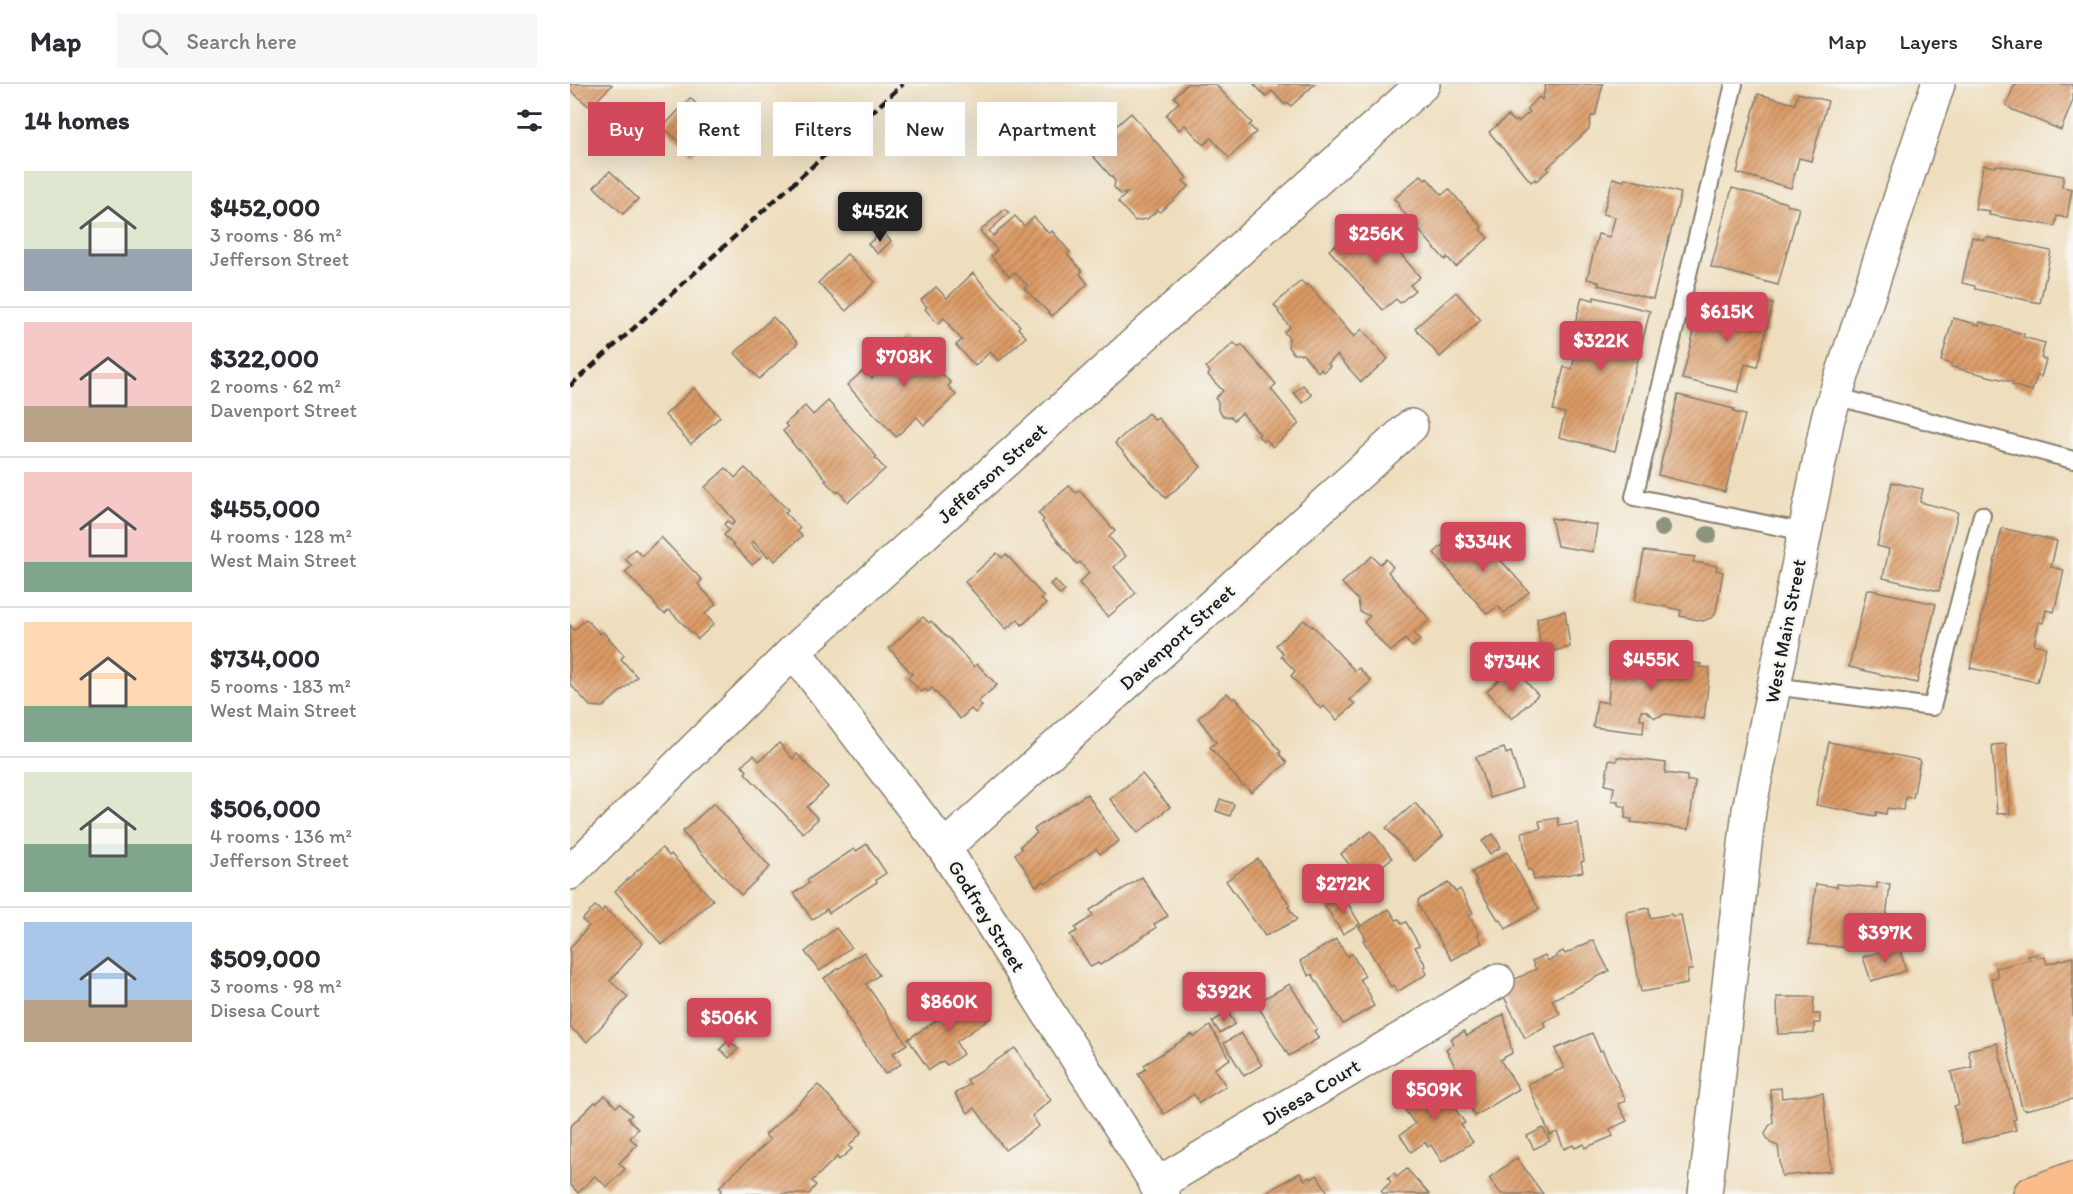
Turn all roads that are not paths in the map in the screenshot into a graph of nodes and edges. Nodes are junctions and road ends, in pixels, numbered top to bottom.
1 (1423, 84) edge
2 (1734, 84) edge
3 (1938, 84) edge
4 (1835, 396) junction
5 (1411, 426) dead end
6 (2073, 460) edge
7 (1982, 514) dead end
8 (1805, 532) junction
9 (794, 651) junction
10 (1774, 686) junction
11 (944, 848) junction
12 (570, 873) edge
13 (1498, 981) dead end
14 (2073, 1178) edge
15 (1160, 1189) edge
16 (1705, 1194) edge
17 (2030, 1194) edge

1 - 9 street, Jefferson Street
2 - 8 lane
3 - 4 street, West Main Street
4 - 6 lane
4 - 8 street, West Main Street
5 - 11 street, Davenport Street
7 - 10 lane
8 - 10 street, West Main Street
9 - 11 street, Godfrey Street
9 - 12 street, Jefferson Street
10 - 16 street, West Main Street
11 - 15 street, Godfrey Street
13 - 15 street, Disesa Court
14 - 17 main road

